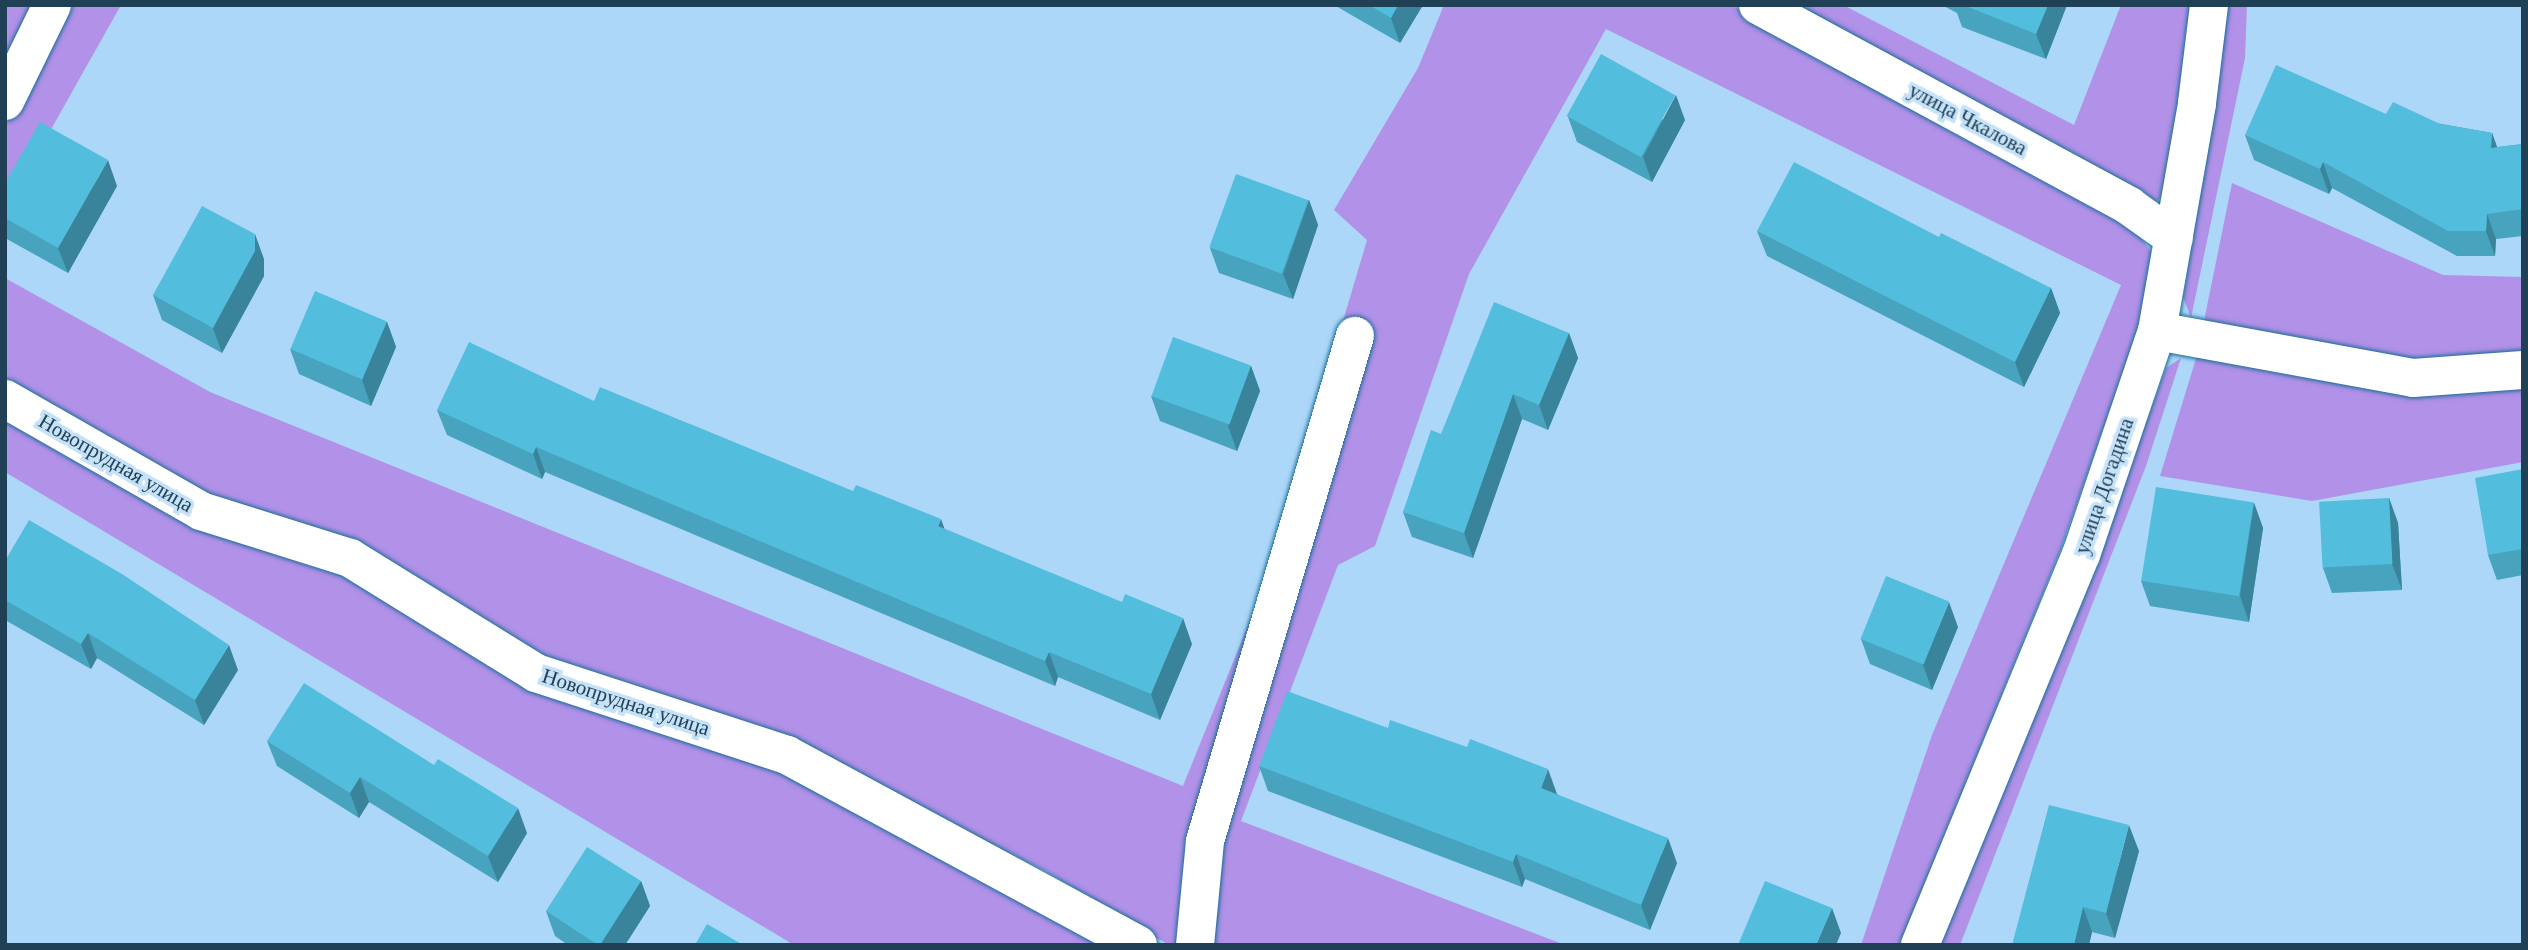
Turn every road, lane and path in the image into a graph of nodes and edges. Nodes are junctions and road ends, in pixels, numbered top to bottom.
1 (52, 5) edge
2 (1758, 5) edge
3 (2209, 5) edge
4 (5, 101) edge
5 (2174, 238) junction
6 (2157, 331) junction
7 (1355, 336) dead end
8 (2523, 370) edge
9 (5, 399) edge
10 (1138, 945) edge
11 (1195, 945) edge
12 (1920, 945) edge

1 - 4 street
2 - 5 street, улица Чкалова
3 - 5 street, улица Догадина
5 - 6 street, улица Догадина
6 - 8 street
6 - 12 street, улица Догадина
7 - 11 street
9 - 10 street, Новопрудная улица

